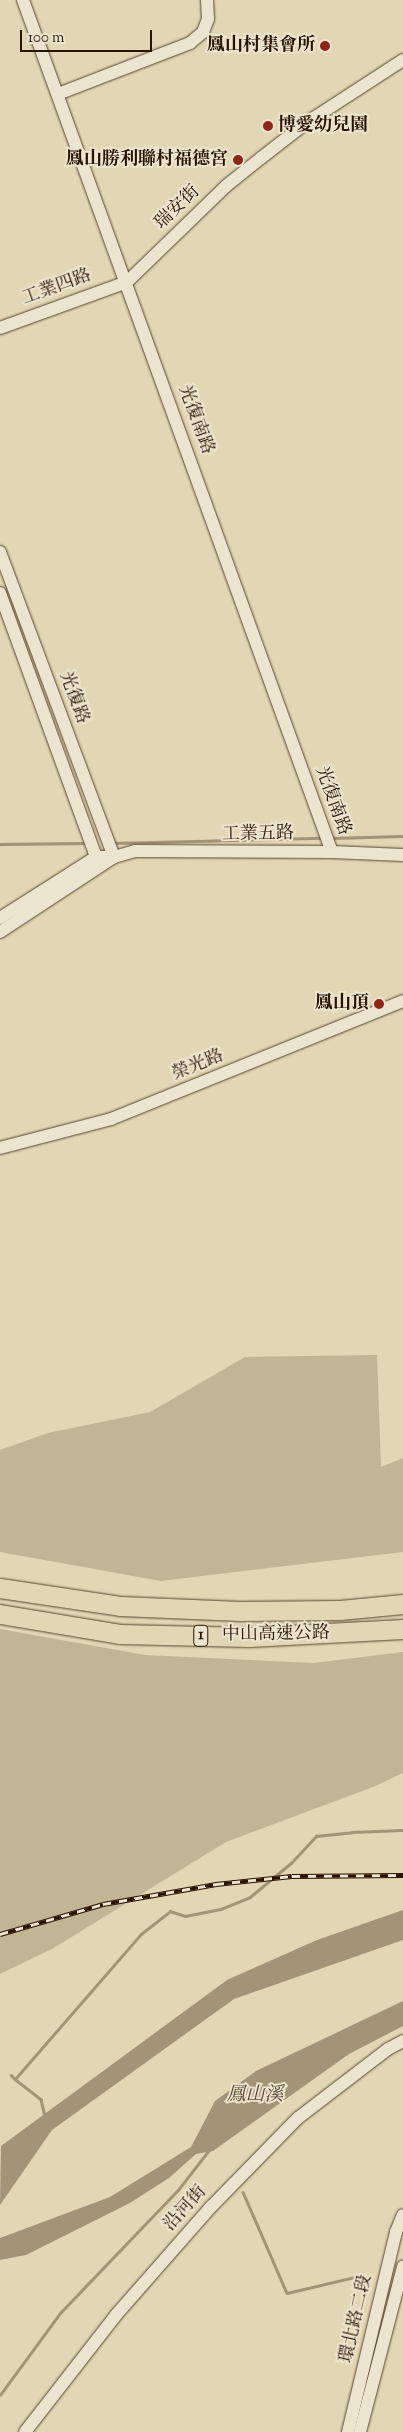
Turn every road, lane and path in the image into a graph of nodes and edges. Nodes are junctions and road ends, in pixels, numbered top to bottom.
1 (23, 0) edge
2 (207, 0) edge
3 (403, 60) edge
4 (58, 94) junction
5 (127, 282) junction
6 (0, 328) edge
7 (0, 552) edge
8 (0, 593) edge
9 (332, 852) junction
10 (403, 855) edge
11 (96, 857) junction
12 (114, 857) junction
13 (0, 918) edge
14 (0, 932) edge
15 (403, 1001) edge
16 (0, 1148) edge
17 (0, 1588) edge
18 (403, 1604) edge
19 (0, 1614) edge
20 (403, 1629) edge
21 (403, 2041) edge
22 (403, 2215) edge
23 (403, 2267) edge
24 (25, 2432) edge
25 (348, 2432) edge
26 (360, 2432) edge

1 - 4 street, 光復南路
2 - 4 street
3 - 5 street, 瑞安街
4 - 5 street, 光復南路
5 - 6 street, 工業四路
5 - 9 street, 光復南路
7 - 12 street, 光復路
8 - 11 street, 光復路
9 - 10 street, 工業五路
9 - 12 street, 工業五路
11 - 12 street, 工業五路
11 - 13 street
12 - 14 street, 工業五路
15 - 16 street, 榮光路
17 - 18 highway, 中山高速公路 / 1
19 - 20 highway, 中山高速公路 / 1
21 - 24 street, 沿河街
22 - 25 street, 環北路二段
23 - 26 street, 環北路二段

